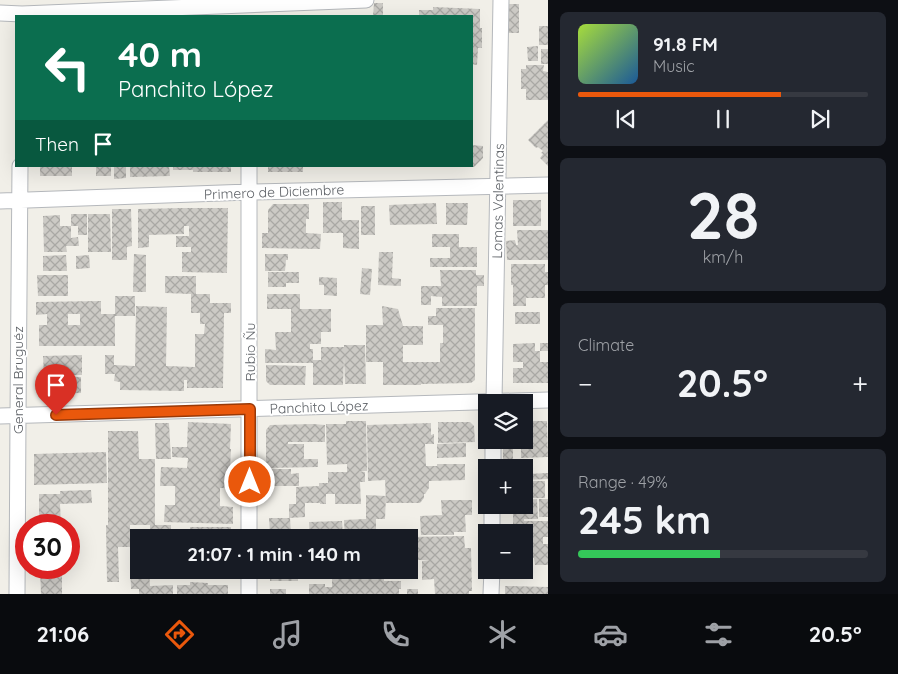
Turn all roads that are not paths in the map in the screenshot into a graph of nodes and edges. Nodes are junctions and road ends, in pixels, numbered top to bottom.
1 (366, 0) edge
2 (500, 0) edge
3 (249, 7) edge
4 (22, 10) edge
5 (0, 13) edge
6 (20, 167) edge
7 (249, 167) edge
8 (548, 185) edge
9 (498, 186) junction
10 (249, 192) junction
11 (20, 201) junction
12 (0, 202) edge
13 (494, 394) edge
14 (548, 400) edge
15 (533, 401) edge
16 (478, 402) edge
17 (250, 409) junction
18 (0, 416) edge
19 (18, 416) junction
20 (249, 529) edge
21 (249, 579) edge
22 (492, 579) edge
23 (17, 594) edge
24 (249, 594) edge
25 (491, 594) edge

1 - 3 street
2 - 9 street, Lomas Valentinas
3 - 4 street
4 - 5 street
6 - 11 street, General Bruguéz
7 - 10 street, Rubio Ñu
8 - 9 street, Primero de Diciembre
9 - 10 street, Primero de Diciembre
9 - 13 street, Lomas Valentinas
10 - 11 street, Primero de Diciembre
10 - 17 street, Rubio Ñu
11 - 12 street, Primero de Diciembre
11 - 19 street, General Bruguéz
14 - 15 street, Panchito López
16 - 17 street, Panchito López
17 - 19 street, Panchito López
17 - 20 street, Rubio Ñu
18 - 19 street, Panchito López
19 - 23 street, General Bruguéz
21 - 24 street
22 - 25 street

